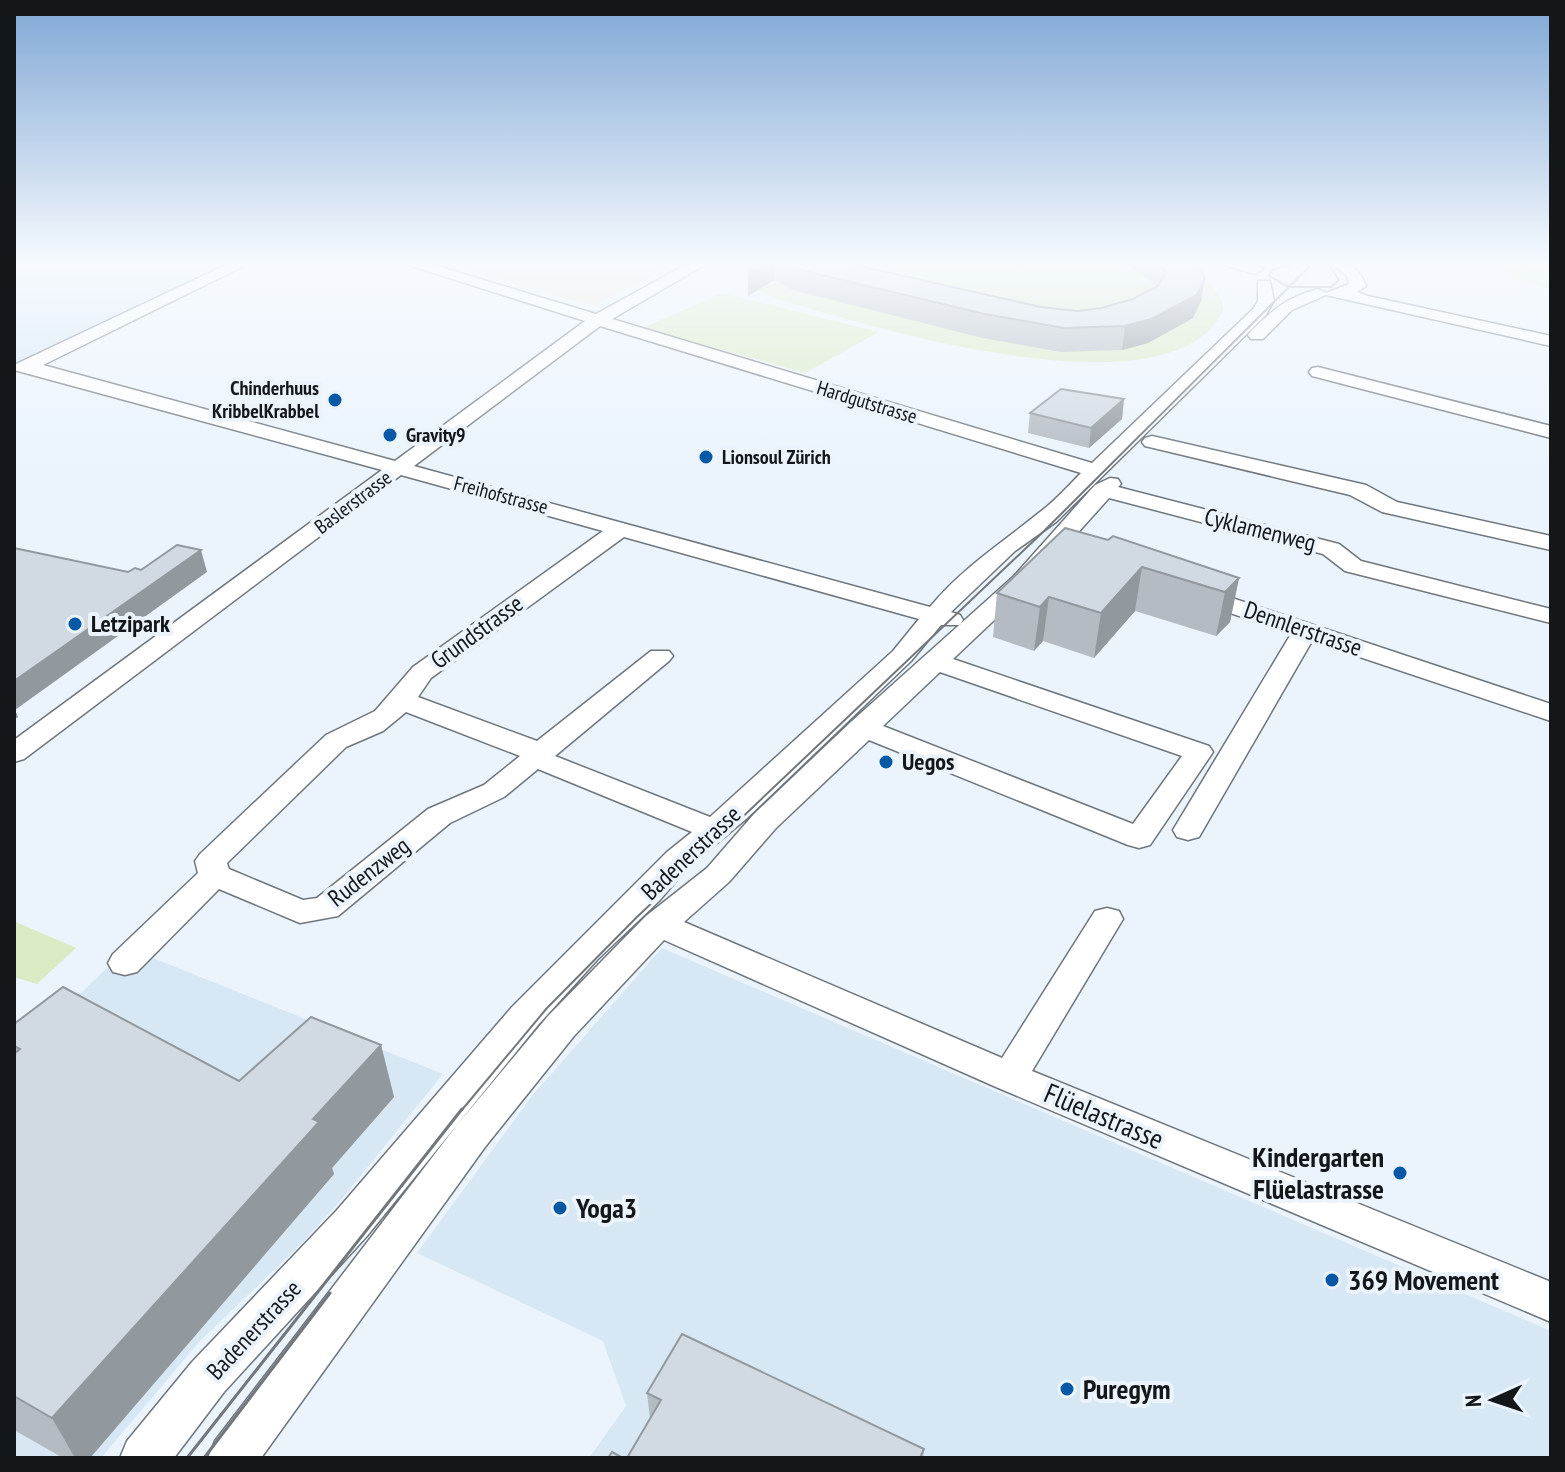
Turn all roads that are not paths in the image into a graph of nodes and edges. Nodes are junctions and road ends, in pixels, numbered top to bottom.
1 (98, 332) edge
2 (582, 332) edge
3 (630, 332) edge
4 (1241, 332) edge
5 (1260, 332) edge
6 (1509, 332) edge
7 (1551, 341) edge
8 (20, 369) edge
9 (1318, 372) dead end
10 (1551, 432) edge
11 (1152, 442) junction
12 (399, 468) junction
13 (1100, 481) junction
14 (622, 528) junction
15 (1551, 543) edge
16 (1055, 545) junction
17 (1083, 555) edge
18 (1171, 584) edge
19 (935, 615) junction
20 (1551, 616) edge
21 (975, 626) junction
22 (1306, 630) junction
23 (660, 656) dead end
24 (936, 662) junction
25 (403, 701) junction
26 (1551, 713) edge
27 (862, 727) junction
28 (14, 753) edge
29 (536, 757) junction
30 (715, 830) junction
31 (1188, 830) dead end
32 (215, 875) junction
33 (1107, 919) dead end
34 (658, 924) junction
35 (125, 963) dead end
36 (1009, 1077) junction
37 (1551, 1302) edge
38 (144, 1458) edge
39 (232, 1458) edge

1 - 8 street
2 - 12 street, Baslerstrasse
3 - 13 street, Hardgutstrasse
4 - 13 street, Badenerstrasse
5 - 11 street, Badenerstrasse
6 - 7 street
8 - 12 street, Freihofstrasse
9 - 10 street
11 - 13 street, Badenerstrasse
11 - 15 street
12 - 14 street, Freihofstrasse
12 - 28 street, Baslerstrasse
13 - 16 street, Badenerstrasse
13 - 19 street, Badenerstrasse
13 - 20 street, Cyklamenweg
14 - 19 street, Freihofstrasse
14 - 25 street, Grundstrasse
16 - 17 street
16 - 21 street, Badenerstrasse
18 - 22 street, Dennlerstrasse
19 - 21 street, Freihofstrasse
19 - 30 street, Badenerstrasse
21 - 24 street, Badenerstrasse
22 - 26 street, Dennlerstrasse
22 - 31 street
23 - 29 street, Rudenzweg
24 - 27 street, Badenerstrasse
24 - 27 street
25 - 29 street
25 - 32 street, Grundstrasse
27 - 34 street, Badenerstrasse
29 - 30 street
29 - 32 street, Rudenzweg
30 - 38 street, Badenerstrasse
32 - 35 street
33 - 36 street
34 - 36 street, Flüelastrasse
34 - 39 street, Badenerstrasse
36 - 37 street, Flüelastrasse

